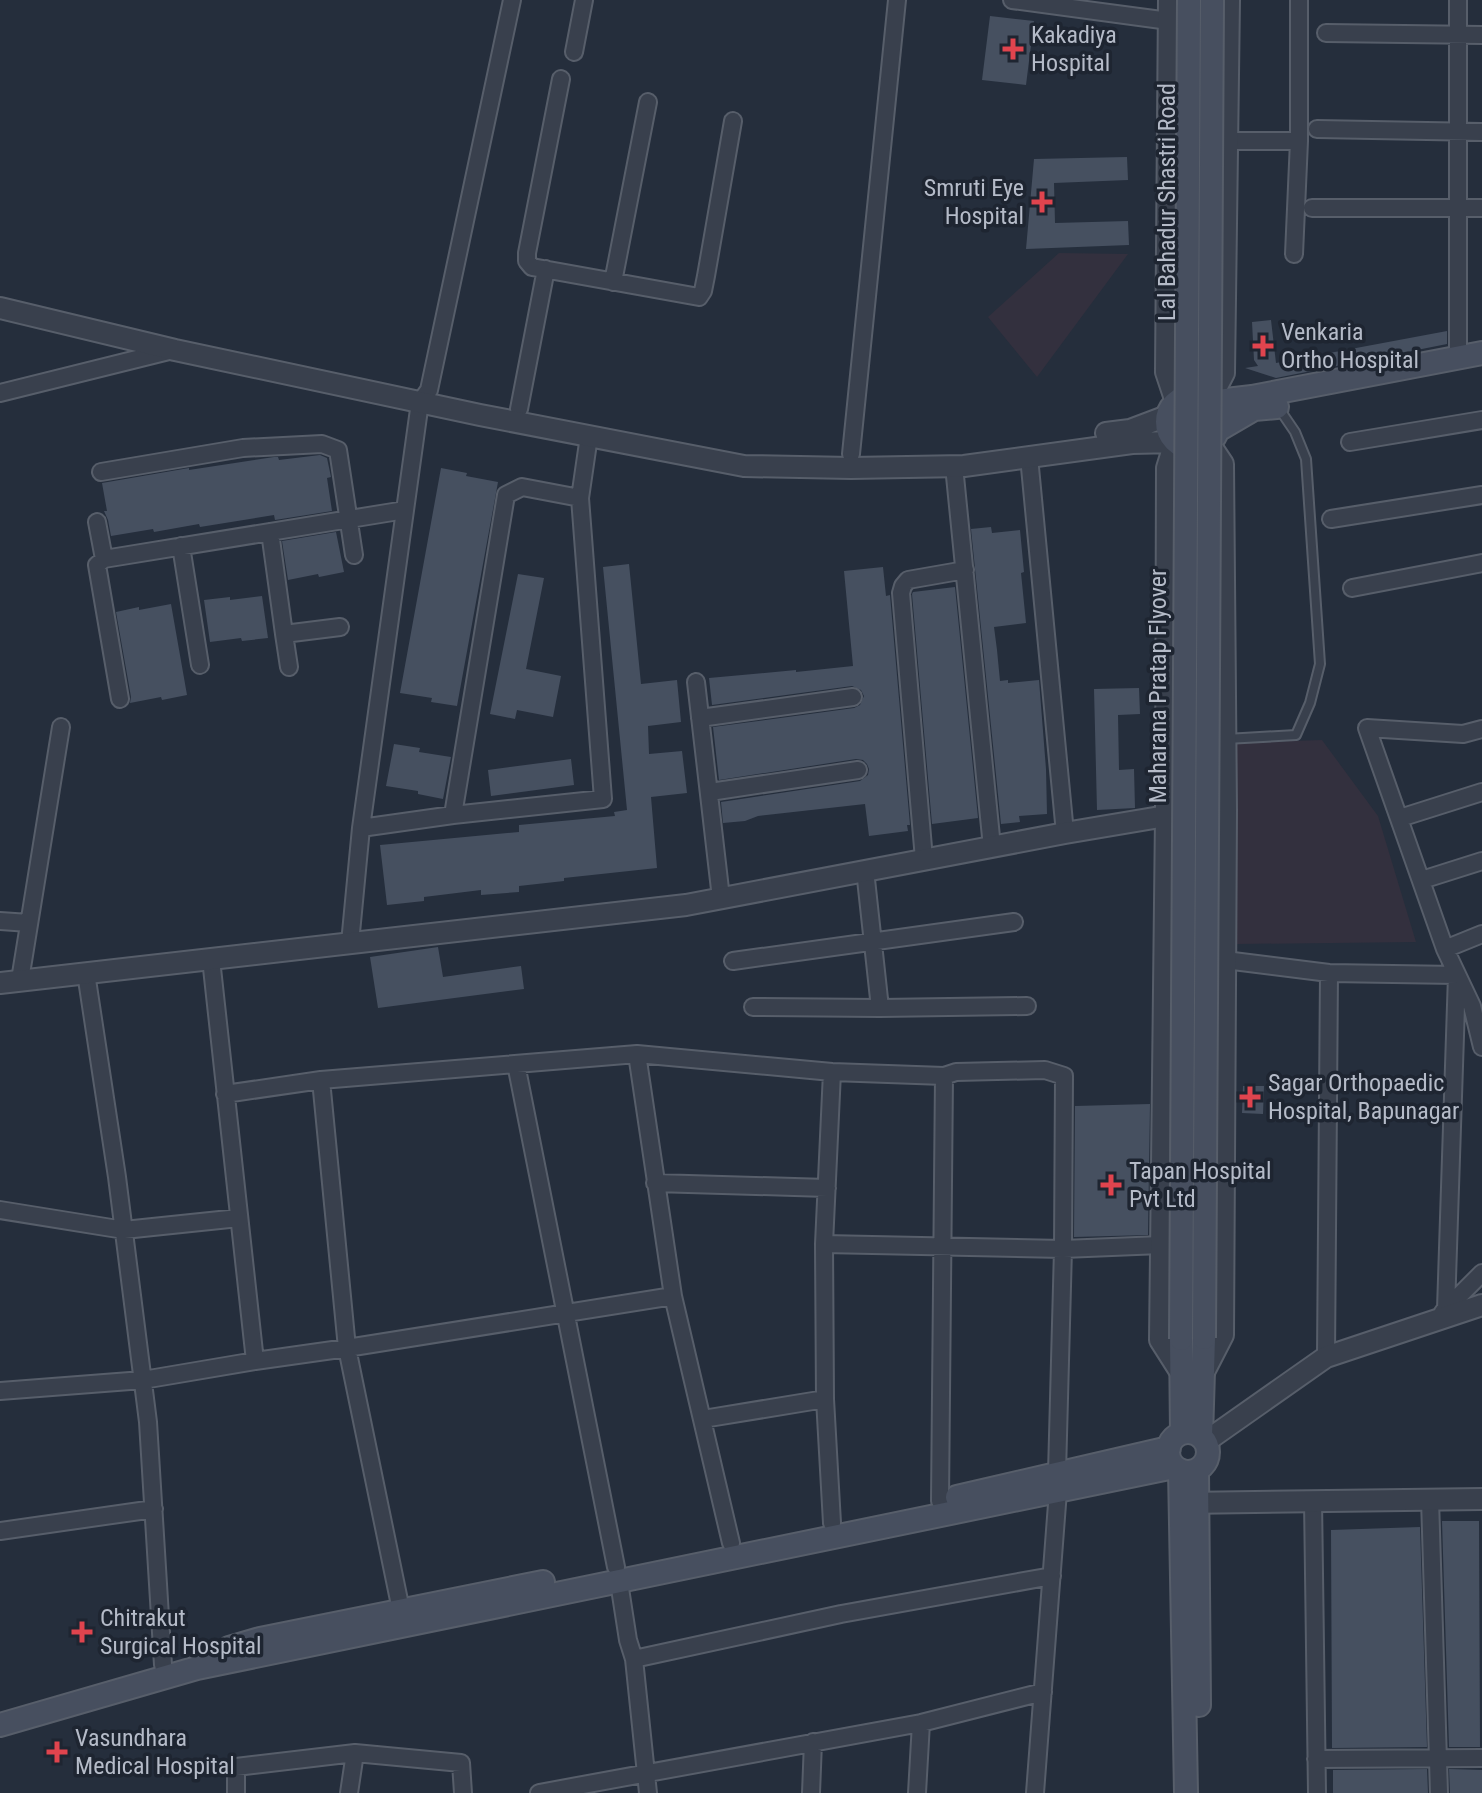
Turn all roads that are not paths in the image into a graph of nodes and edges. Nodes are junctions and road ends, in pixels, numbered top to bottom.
1 (512, 0) edge
2 (584, 0) edge
3 (897, 0) edge
4 (1012, 0) edge
5 (1169, 0) edge
6 (1189, 0) edge
7 (1212, 0) edge
8 (1229, 0) edge
9 (1299, 0) edge
10 (1458, 0) edge
11 (1169, 21) junction
12 (1326, 33) dead end
13 (1457, 34) junction
14 (1482, 35) edge
15 (574, 52) dead end
16 (561, 79) dead end
17 (648, 102) dead end
18 (733, 121) dead end
19 (1317, 129) dead end
20 (1458, 132) junction
21 (1482, 132) edge
22 (1227, 141) junction
23 (1299, 141) junction
24 (1312, 208) dead end
25 (1458, 208) junction
26 (1482, 208) edge
27 (1294, 254) dead end
28 (546, 269) junction
29 (613, 282) junction
30 (0, 294) edge
31 (0, 308) edge
32 (175, 350) junction
33 (1482, 353) edge
34 (1458, 357) junction
35 (1482, 366) edge
36 (0, 393) edge
37 (424, 396) junction
38 (1209, 402) junction
39 (1278, 407) junction
40 (519, 409) junction
41 (1172, 409) junction
42 (1482, 420) edge
43 (589, 436) junction
44 (1214, 436) junction
45 (1175, 442) junction
46 (1350, 442) dead end
47 (851, 454) junction
48 (1029, 457) junction
49 (954, 466) junction
50 (101, 472) dead end
51 (1482, 495) edge
52 (580, 498) junction
53 (405, 510) junction
54 (1331, 519) dead end
55 (349, 520) junction
56 (97, 522) dead end
57 (270, 532) junction
58 (181, 546) junction
59 (354, 555) dead end
60 (104, 559) junction
61 (1482, 563) edge
62 (965, 570) junction
63 (1352, 588) dead end
64 (340, 627) dead end
65 (284, 634) junction
66 (200, 665) dead end
67 (289, 667) dead end
68 (696, 682) dead end
69 (853, 697) dead end
70 (120, 699) dead end
71 (700, 718) junction
72 (61, 727) dead end
73 (1482, 729) edge
74 (1225, 739) junction
75 (858, 770) dead end
76 (710, 792) junction
77 (1482, 792) edge
78 (453, 815) junction
79 (1166, 816) junction
80 (1400, 818) junction
81 (361, 828) junction
82 (1065, 833) junction
83 (992, 847) junction
84 (924, 859) junction
85 (1482, 861) edge
86 (865, 870) junction
87 (1422, 880) junction
88 (721, 898) junction
89 (0, 921) edge
90 (1014, 922) dead end
91 (29, 923) junction
92 (1482, 934) edge
93 (873, 942) junction
94 (350, 943) junction
95 (1445, 949) junction
96 (211, 959) junction
97 (1225, 960) junction
98 (733, 961) dead end
99 (86, 973) junction
100 (1329, 973) junction
101 (1457, 975) junction
102 (10, 982) edge
103 (1477, 1004) edge
104 (1027, 1006) dead end
105 (753, 1007) dead end
106 (880, 1008) junction
107 (1482, 1047) edge
108 (637, 1054) junction
109 (516, 1064) junction
110 (832, 1072) junction
111 (944, 1076) junction
112 (321, 1080) junction
113 (225, 1094) junction
114 (655, 1183) junction
115 (827, 1188) junction
116 (0, 1210) edge
117 (239, 1218) junction
118 (124, 1230) junction
119 (824, 1244) junction
120 (1161, 1245) junction
121 (943, 1247) junction
122 (1063, 1249) junction
123 (1482, 1273) edge
124 (673, 1296) junction
125 (1482, 1305) edge
126 (566, 1313) junction
127 (1440, 1316) junction
128 (347, 1348) junction
129 (1326, 1357) junction
130 (255, 1361) junction
131 (1192, 1372) junction
132 (143, 1380) junction
133 (0, 1391) edge
134 (825, 1399) junction
135 (703, 1419) junction
136 (1187, 1453) junction
137 (1058, 1482) junction
138 (1430, 1499) junction
139 (1482, 1499) edge
140 (1313, 1500) junction
141 (940, 1501) junction
142 (1188, 1503) junction
143 (154, 1509) junction
144 (832, 1523) junction
145 (0, 1531) edge
146 (731, 1543) junction
147 (618, 1574) junction
148 (1052, 1576) junction
149 (401, 1610) junction
150 (634, 1659) junction
151 (163, 1665) junction
152 (1043, 1692) junction
153 (0, 1711) edge
154 (921, 1723) junction
155 (0, 1725) edge
156 (813, 1742) junction
157 (355, 1753) junction
158 (1482, 1758) edge
159 (1316, 1759) junction
160 (1439, 1759) junction
161 (647, 1773) junction
162 (236, 1793) edge
163 (349, 1793) edge
164 (463, 1793) edge
165 (539, 1793) edge
166 (648, 1793) edge
167 (811, 1793) edge
168 (917, 1793) edge
169 (1035, 1793) edge
170 (1186, 1793) edge
171 (1200, 1793) edge
172 (1317, 1793) edge
173 (1439, 1793) edge

1 - 37 street
2 - 15 street
3 - 47 street
4 - 11 street
5 - 11 street, Lal Bahadur Shastri Road
6 - 131 main road, Maharana Pratap Flyover, bridge
7 - 131 main road, Maharana Pratap Flyover, bridge
8 - 22 street
9 - 23 street
10 - 13 street
11 - 41 street, Lal Bahadur Shastri Road
12 - 13 street
13 - 14 street
13 - 20 street
16 - 28 street
17 - 29 street
18 - 29 street
19 - 20 street
20 - 21 street
20 - 25 street
22 - 23 street
22 - 38 street
23 - 27 street
24 - 25 street
25 - 26 street
25 - 34 street
28 - 29 street
28 - 40 street
30 - 37 street
31 - 32 street
32 - 36 street
32 - 37 street
33 - 34 main road
34 - 38 main road
35 - 39 main road
37 - 40 street
37 - 43 street
37 - 53 street
38 - 41 main road
38 - 44 main road
39 - 44 main road
39 - 74 lane
40 - 47 street
41 - 45 main road
41 - 47 street
42 - 46 street
43 - 49 street
43 - 52 street
44 - 45 main road
44 - 74 street
45 - 48 street
45 - 79 street
48 - 49 street
48 - 82 street
49 - 62 street
50 - 55 street
51 - 54 street
52 - 78 street
52 - 78 street
53 - 55 street
53 - 81 street
55 - 57 street
55 - 59 street
56 - 60 street
57 - 58 street
57 - 65 street
58 - 60 street
58 - 66 street
60 - 70 street
61 - 63 street
62 - 83 street
62 - 84 street
64 - 65 street
65 - 67 street
68 - 71 street
69 - 71 street
71 - 76 street
72 - 91 street
73 - 80 street
74 - 97 street
75 - 76 street
76 - 88 street
77 - 80 street
78 - 81 street
79 - 82 street
79 - 120 street
80 - 87 street
81 - 94 street
82 - 83 street
83 - 84 street
84 - 86 street
85 - 87 street
86 - 88 street
86 - 93 street
87 - 95 street
88 - 94 street
89 - 91 street
90 - 93 street
91 - 102 street
92 - 95 street
93 - 98 street
93 - 106 street
94 - 96 street
95 - 101 street
96 - 99 street
96 - 113 street
97 - 100 street
97 - 131 street
99 - 102 street
99 - 118 street
100 - 101 street
100 - 129 street
101 - 103 street
101 - 127 street
103 - 107 street
104 - 106 street
105 - 106 street
108 - 109 street
108 - 110 street
108 - 114 street
109 - 112 street
109 - 126 street
110 - 111 street
110 - 115 street
111 - 121 street
111 - 122 street
112 - 113 street
112 - 128 street
113 - 117 street
114 - 115 street
114 - 124 street
115 - 119 street
116 - 118 street
117 - 118 street
117 - 130 street
118 - 132 street
119 - 121 street
119 - 134 street
120 - 122 street
120 - 131 street
121 - 122 street
121 - 141 street
122 - 137 street
123 - 127 street
124 - 126 street
124 - 135 street
125 - 127 street
126 - 128 street
126 - 147 street
127 - 129 street
128 - 130 street
128 - 149 street
129 - 136 street
130 - 132 street
131 - 136 main road
132 - 133 street
132 - 143 street
134 - 135 street
134 - 144 street
135 - 146 street
136 - 137 main road
136 - 142 main road
137 - 141 main road
137 - 147 main road
137 - 148 street
138 - 139 street
138 - 140 street
138 - 160 street
140 - 142 street
140 - 159 street
141 - 144 main road
142 - 170 main road
142 - 171 main road
143 - 145 street
143 - 151 street
144 - 146 main road
146 - 147 main road
147 - 149 main road
147 - 150 street
147 - 155 main road
148 - 150 street
148 - 152 street
149 - 151 main road
150 - 161 street
151 - 153 main road
152 - 154 street
152 - 169 street
154 - 156 street
154 - 168 street
156 - 161 street
156 - 167 street
157 - 162 street
157 - 163 street
157 - 164 street
158 - 160 street
159 - 160 street
159 - 172 street
160 - 173 street
161 - 165 street
161 - 166 street

